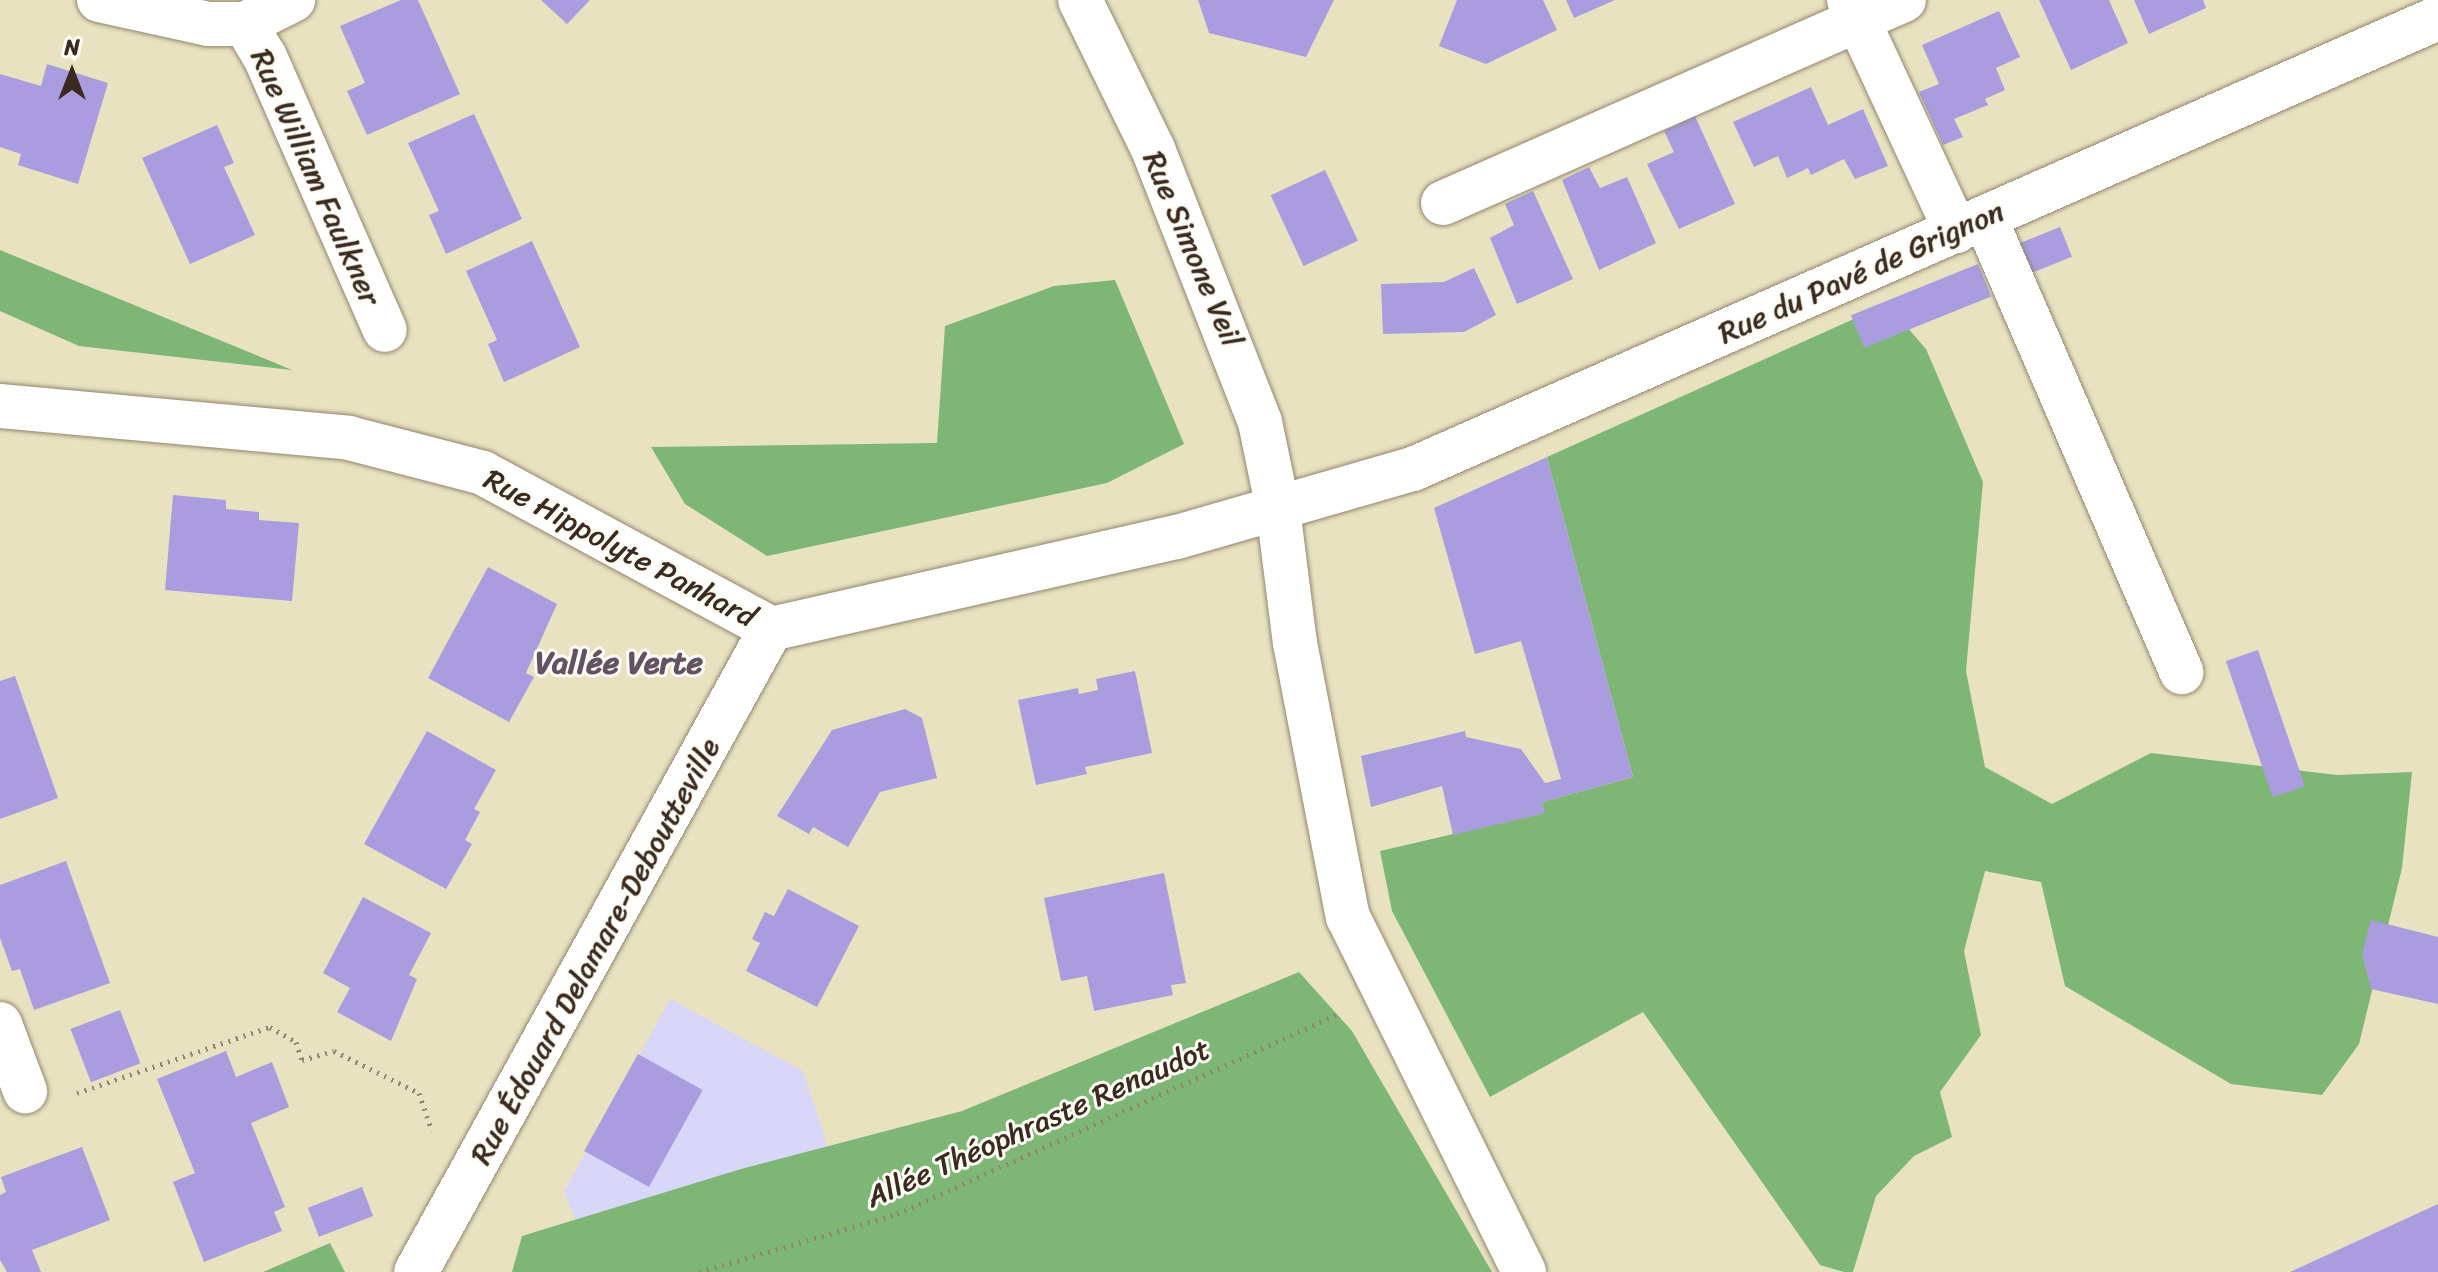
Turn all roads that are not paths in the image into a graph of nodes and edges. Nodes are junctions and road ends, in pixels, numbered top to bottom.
1 (99, 0) edge
2 (293, 0) edge
3 (1080, 0) edge
4 (1904, 0) edge
5 (1853, 10) edge
6 (2438, 18) edge
7 (245, 24) junction
8 (1443, 203) dead end
9 (1971, 224) junction
10 (385, 330) dead end
11 (0, 406) edge
12 (1278, 509) junction
13 (771, 629) junction
14 (2181, 672) dead end
15 (0, 1024) edge
16 (25, 1091) dead end
17 (416, 1272) edge
18 (1524, 1272) edge

1 - 7 street, Rue William Faulkner
2 - 7 street, Rue William Faulkner
3 - 12 street, Rue Simone Veil
4 - 5 street
5 - 8 street
5 - 9 street
6 - 9 street, Rue du Pavé de Grignon
7 - 10 street, Rue William Faulkner
9 - 12 street, Rue du Pavé de Grignon
9 - 14 street
11 - 13 street, Rue Hippolyte Panhard
12 - 13 street, Rue Hippolyte Panhard
12 - 18 street, Rue Simone Veil
13 - 17 street, Rue Édouard Delamare-Deboutteville
15 - 16 street

